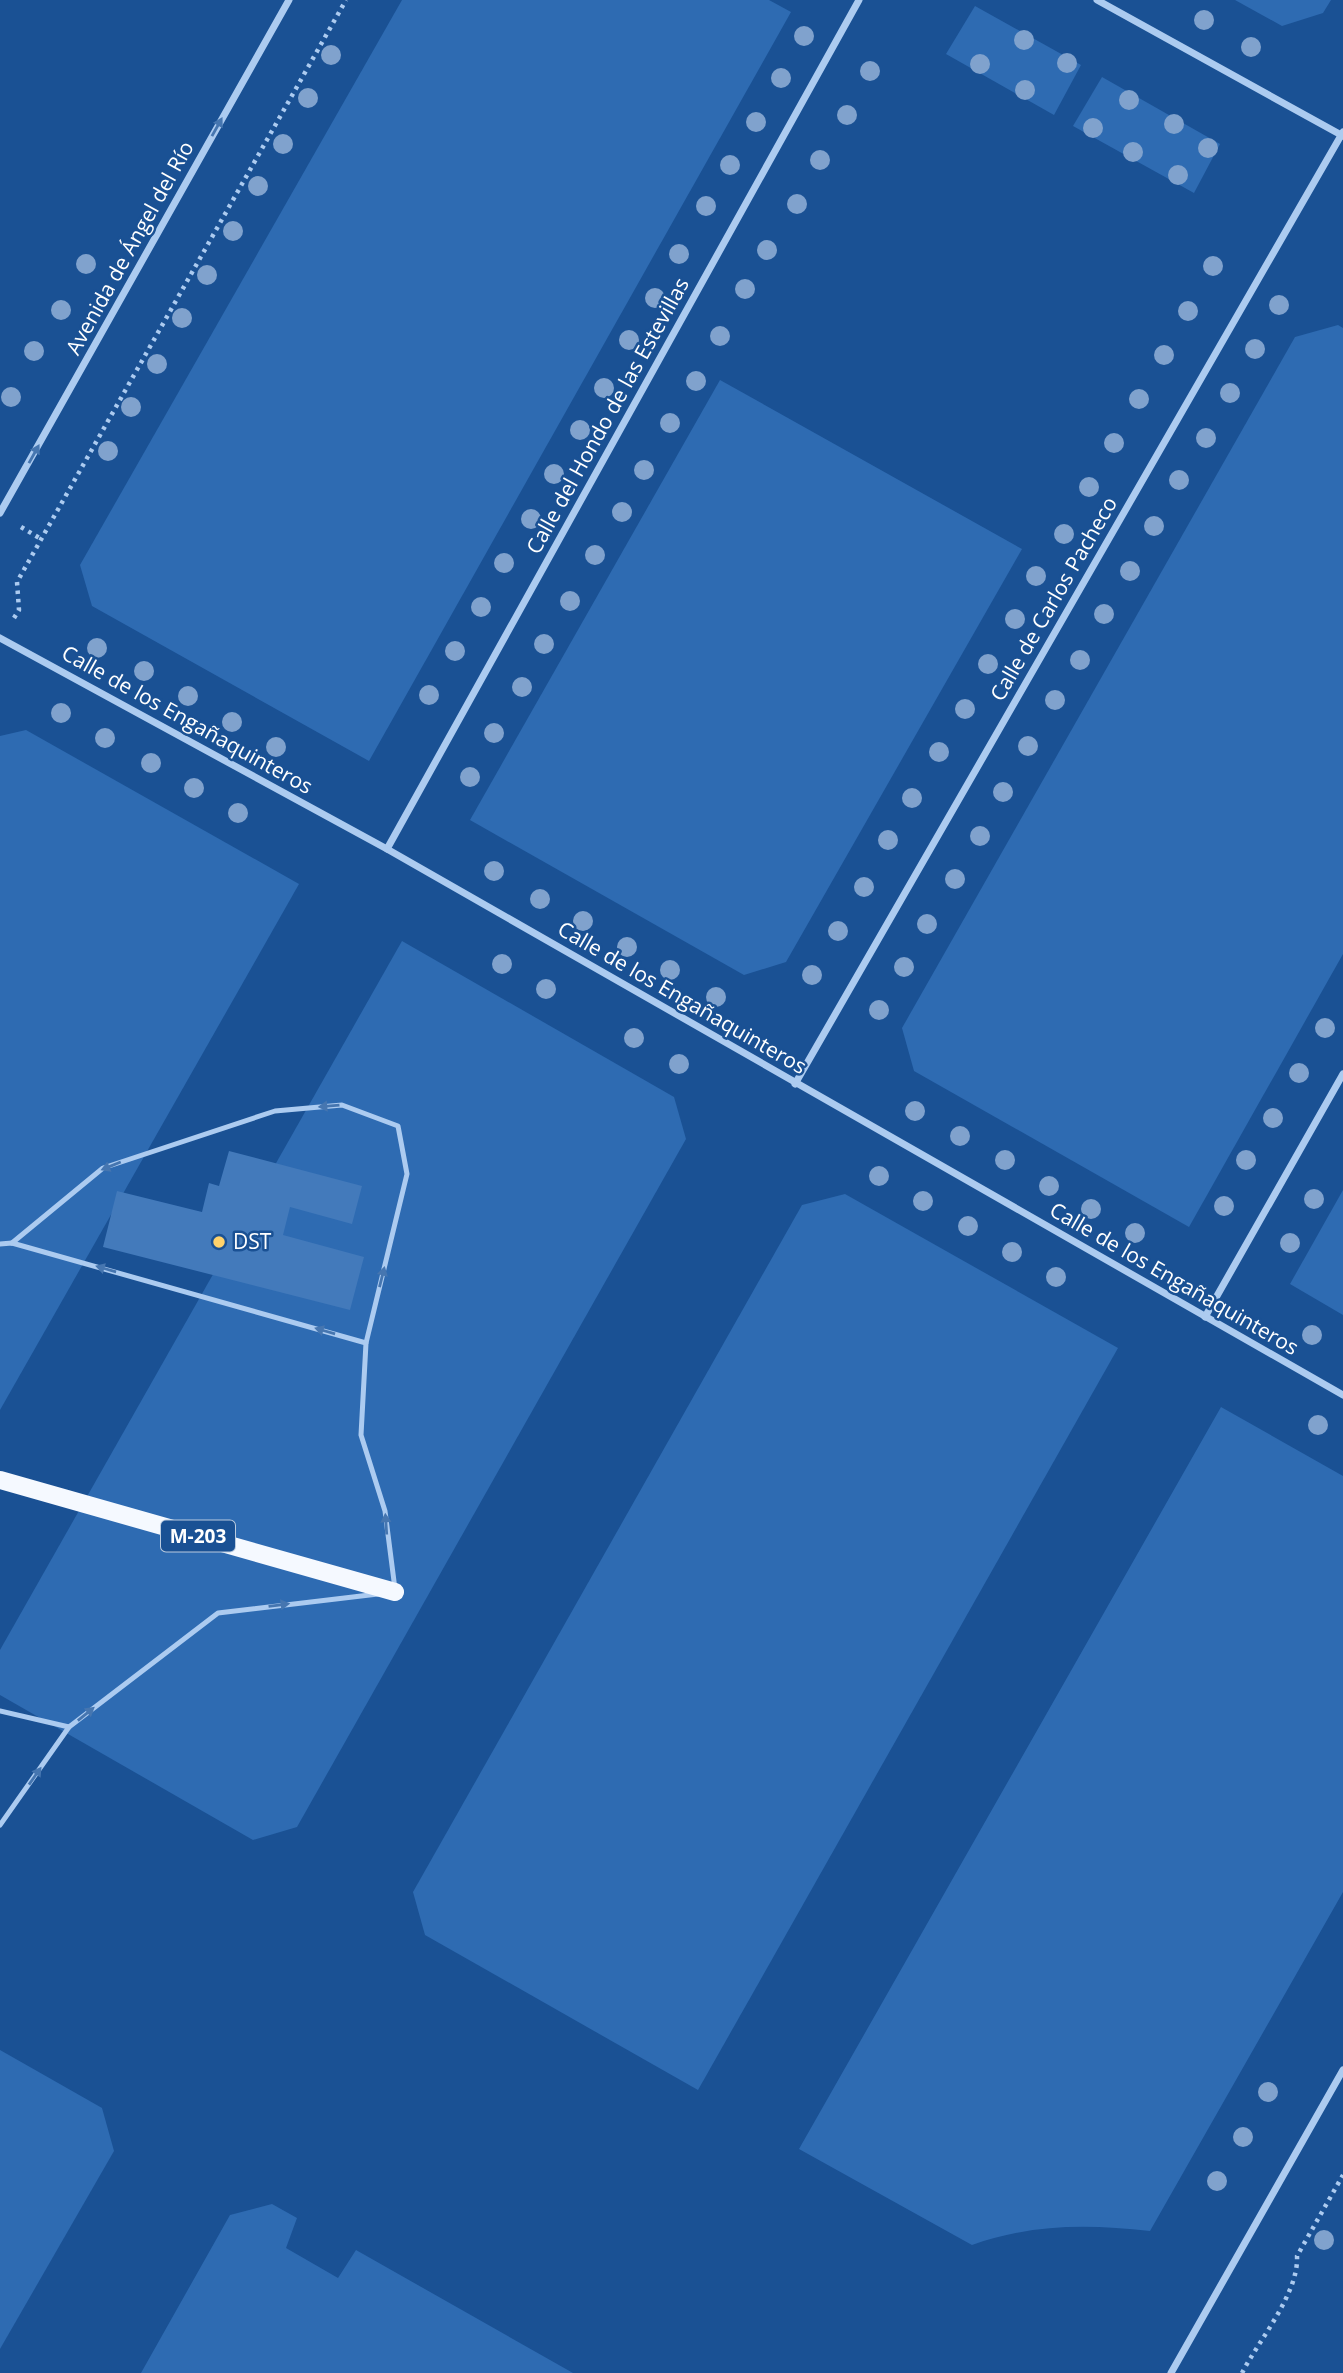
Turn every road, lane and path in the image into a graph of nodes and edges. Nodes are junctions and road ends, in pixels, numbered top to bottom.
1 (289, 0) edge
2 (346, 0) edge
3 (859, 0) edge
4 (1097, 0) edge
5 (1342, 135) edge
6 (0, 513) edge
7 (1, 638) edge
8 (387, 849) junction
9 (1343, 1074) edge
10 (795, 1084) junction
11 (12, 1243) junction
12 (0, 1244) edge
13 (1205, 1317) junction
14 (366, 1343) junction
15 (1343, 1395) edge
16 (0, 1479) edge
17 (395, 1592) junction
18 (0, 1711) edge
19 (69, 1727) junction
20 (0, 1825) edge
21 (1343, 2070) edge
22 (1343, 2175) edge
23 (1171, 2373) edge
24 (1242, 2373) edge

6 -> 1 street, Avenida de Ángel del Río
2 - 7 path
3 - 8 street, Calle del Hondo de las Estevillas
4 - 5 street
5 - 10 street, Calle de Carlos Pacheco
7 - 8 street, Calle de los Engañaquinteros
8 - 10 street, Calle de los Engañaquinteros
9 - 13 street
10 - 13 street, Calle de los Engañaquinteros
11 - 12 lane
14 -> 11 lane
14 -> 11 lane
13 - 15 street, Calle de los Engañaquinteros
17 -> 14 lane
16 - 17 main road, M-203
19 -> 17 lane
18 - 19 lane
20 -> 19 lane
21 - 23 street
22 - 24 path

